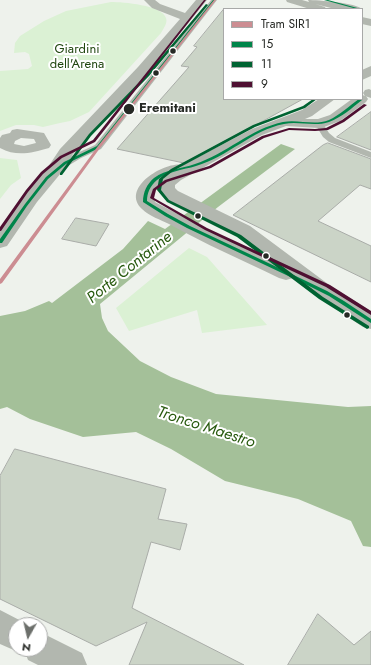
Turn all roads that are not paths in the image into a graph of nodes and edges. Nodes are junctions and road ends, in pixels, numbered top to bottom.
1 (149, 0) edge
2 (202, 0) edge
3 (214, 0) edge
4 (291, 0) edge
5 (313, 0) edge
6 (325, 0) edge
7 (318, 8) edge
8 (352, 8) edge
9 (356, 8) edge
10 (187, 18) junction
11 (326, 100) edge
12 (360, 100) edge
13 (285, 122) junction
14 (319, 124) junction
15 (371, 155) edge
16 (196, 165) junction
17 (55, 170) junction
18 (0, 242) edge
19 (325, 292) junction
20 (371, 321) edge
21 (48, 653) edge
22 (70, 665) edge

1 - 10 street
2 - 10 street
3 - 17 lane
4 - 7 street
5 - 8 street
6 - 9 street
10 - 17 street
11 - 13 street
12 - 14 street
13 - 14 street
13 - 16 street
14 - 15 lane
16 - 19 street
16 - 19 street
17 - 18 street
19 - 20 street
21 - 22 street

